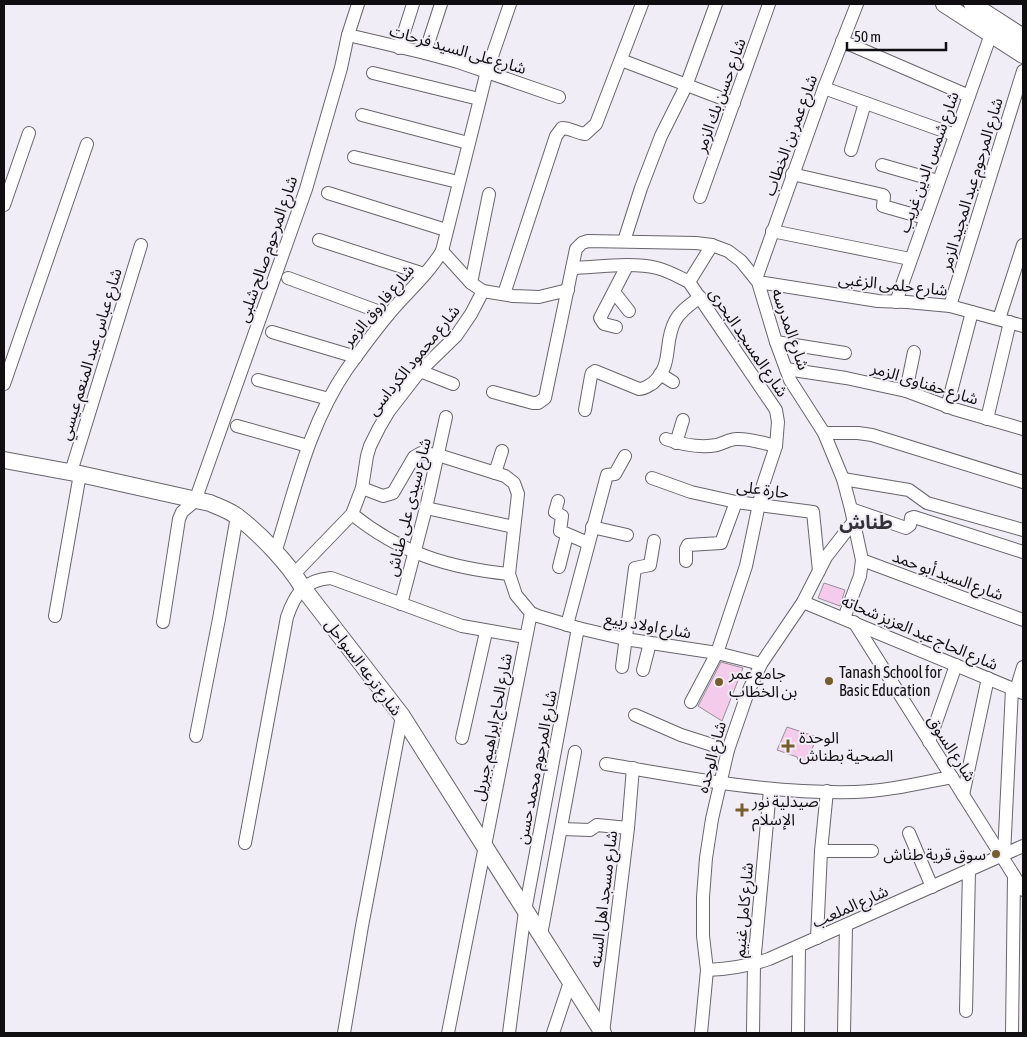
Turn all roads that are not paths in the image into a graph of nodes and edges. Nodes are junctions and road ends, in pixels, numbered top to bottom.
1 (358, 4) edge
2 (413, 4) edge
3 (441, 4) edge
4 (510, 4) edge
5 (642, 4) edge
6 (716, 4) edge
7 (769, 4) edge
8 (858, 4) edge
9 (944, 4) edge
10 (972, 4) edge
11 (991, 34) junction
12 (348, 35) junction
13 (1023, 37) edge
14 (842, 41) junction
15 (399, 48) junction
16 (425, 53) junction
17 (1023, 54) edge
18 (621, 60) junction
19 (1023, 71) edge
20 (373, 72) dead end
21 (487, 72) junction
22 (686, 86) junction
23 (824, 88) junction
24 (559, 96) dead end
25 (969, 96) junction
26 (479, 99) junction
27 (734, 103) junction
28 (865, 103) junction
29 (362, 115) dead end
30 (29, 133) dead end
31 (955, 135) junction
32 (468, 143) junction
33 (87, 144) dead end
34 (852, 150) dead end
35 (354, 157) dead end
36 (882, 165) dead end
37 (792, 174) junction
38 (938, 181) junction
39 (458, 182) junction
40 (328, 193) dead end
41 (489, 194) dead end
42 (700, 197) dead end
43 (4, 205) edge
44 (925, 218) junction
45 (446, 230) junction
46 (772, 232) junction
47 (319, 240) dead end
48 (624, 241) junction
49 (141, 245) dead end
50 (712, 245) junction
51 (1023, 245) edge
52 (442, 251) junction
53 (910, 259) junction
54 (627, 266) junction
55 (572, 268) junction
56 (424, 274) junction
57 (288, 278) dead end
58 (757, 281) junction
59 (689, 282) junction
60 (471, 283) junction
61 (568, 290) junction
62 (483, 291) junction
63 (614, 292) junction
64 (504, 294) junction
65 (700, 297) junction
66 (896, 302) junction
67 (950, 306) junction
68 (629, 311) dead end
69 (972, 312) junction
70 (388, 315) junction
71 (1004, 321) junction
72 (1023, 326) edge
73 (616, 327) dead end
74 (272, 332) dead end
75 (776, 342) junction
76 (914, 352) dead end
77 (845, 353) dead end
78 (356, 357) junction
79 (786, 369) junction
80 (420, 371) junction
81 (660, 374) junction
82 (258, 380) dead end
83 (673, 382) dead end
84 (4, 384) edge
85 (453, 384) dead end
86 (906, 391) junction
87 (493, 392) dead end
88 (329, 399) junction
89 (947, 407) junction
90 (585, 410) dead end
91 (446, 417) dead end
92 (986, 419) junction
93 (683, 420) dead end
94 (237, 426) dead end
95 (1023, 429) edge
96 (824, 433) junction
97 (308, 446) junction
98 (776, 446) junction
99 (502, 451) dead end
100 (438, 455) junction
101 (625, 456) dead end
102 (4, 465) edge
103 (76, 473) junction
104 (495, 473) junction
105 (652, 478) dead end
106 (843, 479) junction
107 (1023, 482) edge
108 (362, 488) junction
109 (195, 501) junction
110 (558, 501) dead end
111 (736, 502) junction
112 (758, 505) junction
113 (426, 508) junction
114 (352, 514) junction
115 (852, 515) junction
116 (237, 516) junction
117 (514, 527) junction
118 (592, 527) junction
119 (1023, 530) edge
120 (567, 535) junction
121 (627, 535) dead end
122 (654, 541) dead end
123 (588, 544) junction
124 (276, 552) junction
125 (1023, 552) edge
126 (414, 553) junction
127 (862, 560) junction
128 (686, 561) dead end
129 (559, 568) dead end
130 (819, 570) junction
131 (295, 573) junction
132 (509, 574) junction
133 (303, 588) junction
134 (803, 602) junction
135 (401, 604) junction
136 (531, 613) junction
137 (56, 616) dead end
138 (849, 620) junction
139 (1023, 620) edge
140 (163, 622) dead end
141 (572, 627) junction
142 (486, 632) junction
143 (525, 638) junction
144 (625, 638) junction
145 (650, 642) junction
146 (717, 653) junction
147 (761, 664) junction
148 (956, 665) junction
149 (622, 667) dead end
150 (1023, 667) edge
151 (643, 670) dead end
152 (988, 678) junction
153 (1017, 691) edge
154 (691, 702) dead end
155 (635, 715) dead end
156 (402, 716) junction
157 (196, 736) dead end
158 (462, 738) dead end
159 (929, 742) junction
160 (728, 750) junction
161 (575, 752) dead end
162 (606, 764) dead end
163 (633, 768) junction
164 (952, 777) junction
165 (720, 783) junction
166 (770, 790) junction
167 (827, 791) junction
168 (963, 795) junction
169 (628, 828) junction
170 (562, 829) junction
171 (909, 833) dead end
172 (245, 843) dead end
173 (486, 846) junction
174 (1023, 846) edge
175 (821, 851) junction
176 (872, 851) dead end
177 (1003, 855) junction
178 (969, 870) junction
179 (1014, 875) junction
180 (932, 887) junction
181 (1023, 890) edge
182 (525, 911) junction
183 (846, 925) junction
184 (541, 935) junction
185 (817, 938) junction
186 (799, 946) junction
187 (754, 964) junction
188 (707, 970) junction
189 (570, 982) junction
190 (966, 1011) dead end
191 (344, 1033) edge
192 (448, 1033) edge
193 (509, 1033) edge
194 (552, 1033) edge
195 (603, 1033) edge
196 (701, 1033) edge
197 (753, 1033) edge
198 (798, 1033) edge
199 (844, 1033) edge
200 (1012, 1033) edge

1 - 12 street, شارع المرحوم صالح شلبى
2 - 15 street
3 - 16 street
4 - 21 street, شارع فاروق الزمر
5 - 18 street
6 - 22 street
7 - 27 street, شارع حسن بك الزمر
8 - 14 street, شارع عمر بن الخطاب
9 - 11 main road
10 - 13 main road
11 - 17 main road
11 - 25 street, شارع شمس الدين غريب
12 - 15 street, شارع على السيد فرحات
12 - 109 street, شارع المرحوم صالح شلبى
14 - 23 street, شارع عمر بن الخطاب
14 - 25 street
15 - 16 street, شارع على السيد فرحات
16 - 21 street, شارع على السيد فرحات
18 - 22 street
18 - 64 street
19 - 67 street, شارع المرحوم عبد المجيد الزمر
20 - 26 street
21 - 24 street, شارع على السيد فرحات
21 - 26 street, شارع فاروق الزمر
22 - 27 street
22 - 48 street
23 - 28 street
23 - 37 street, شارع عمر بن الخطاب
25 - 31 street, شارع شمس الدين غريب
26 - 32 street, شارع فاروق الزمر
27 - 42 street, شارع حسن بك الزمر
28 - 31 street
28 - 34 street
29 - 32 street
30 - 43 street
31 - 38 street, شارع شمس الدين غريب
32 - 39 street, شارع فاروق الزمر
33 - 84 street
35 - 39 street
36 - 38 street
37 - 44 street
37 - 46 street, شارع عمر بن الخطاب
38 - 44 street, شارع شمس الدين غريب
39 - 45 street, شارع فاروق الزمر
40 - 45 street
41 - 60 street
44 - 53 street, شارع شمس الدين غريب
45 - 52 street, شارع فاروق الزمر
46 - 53 street
46 - 58 street, شارع عمر بن الخطاب
47 - 56 street
48 - 50 street, شارع المدرسه
48 - 55 street, شارع المدرسه
49 - 103 street, شارع عباس عبد المنعم عيسي
50 - 58 street, شارع المدرسه
50 - 59 street
51 - 71 street
52 - 56 street, شارع فاروق الزمر
52 - 60 street
53 - 66 street, شارع شمس الدين غريب
54 - 55 street, شارع المسجد البحرى
54 - 59 street, شارع المسجد البحرى
54 - 63 street
55 - 61 street
56 - 70 street, شارع فاروق الزمر
57 - 70 street
58 - 66 street, شارع حلمى الزغبى
58 - 75 street, شارع المدرسه
59 - 65 street, شارع المسجد البحرى
60 - 62 street
61 - 64 street
61 - 87 street
62 - 64 street
62 - 80 street, شارع محمود الكرداسى
63 - 68 street
63 - 73 street
65 - 81 street
65 - 98 street, شارع المسجد البحرى
66 - 67 street, شارع حلمى الزغبى
67 - 69 street, شارع حلمى الزغبى
69 - 71 street, شارع حلمى الزغبى
69 - 89 street
70 - 78 street, شارع فاروق الزمر
71 - 72 street, شارع حلمى الزغبى
71 - 92 street
74 - 78 street
75 - 77 street
75 - 79 street, شارع المدرسه
76 - 86 street
78 - 88 street, شارع فاروق الزمر
79 - 86 street, شارع حفناوى الزمر
79 - 96 street, شارع المدرسه
80 - 85 street
80 - 108 street, شارع محمود الكرداسى
81 - 83 street
81 - 90 street
82 - 88 street
86 - 89 street, شارع حفناوى الزمر
88 - 97 street, شارع فاروق الزمر
89 - 92 street, شارع حفناوى الزمر
91 - 100 street, شارع سيدى على طناش
92 - 95 street, شارع حفناوى الزمر
93 - 98 street
94 - 97 street
96 - 106 street, شارع المدرسه
96 - 107 street
97 - 124 street, شارع فاروق الزمر
98 - 112 street, شارع المسجد البحرى
99 - 104 street
100 - 104 street
100 - 108 street
100 - 113 street, شارع سيدى على طناش
101 - 118 street, شارع المرحوم محمد حسن
102 - 103 main road, شارع ترعه السواحل
103 - 109 main road, شارع ترعه السواحل
103 - 137 street, شارع عباس عبد المنعم عيسي
104 - 117 street
105 - 111 street, حارة على
106 - 115 street, شارع المدرسه
106 - 119 street
108 - 114 street, شارع محمود الكرداسى
109 - 116 main road, شارع ترعه السواحل
109 - 140 street
110 - 120 street
111 - 112 street, حارة على
111 - 128 street
112 - 130 street, حارة على
112 - 146 street, شارع المسجد البحرى
113 - 117 street
113 - 126 street, شارع سيدى على طناش
114 - 126 street
114 - 131 street, شارع محمود الكرداسى
115 - 125 street
115 - 127 street, شارع المدرسه
115 - 130 street, شارع الوحده
116 - 124 main road, شارع ترعه السواحل
116 - 157 street
117 - 132 street
118 - 121 street
118 - 123 street, شارع المرحوم محمد حسن
120 - 123 street
120 - 129 street
122 - 144 street
123 - 141 street, شارع المرحوم محمد حسن
124 - 131 main road, شارع ترعه السواحل
126 - 132 street
126 - 135 street, شارع سيدى على طناش
127 - 138 street
127 - 139 street, شارع السيد أبو حمد
130 - 134 street, شارع الوحده
131 - 133 main road, شارع ترعه السواحل
132 - 136 street
133 - 135 street
133 - 156 main road, شارع ترعه السواحل
133 - 172 street
134 - 138 street, شارع الحاج عبد العزيز شحاته
134 - 147 street, شارع الوحده
135 - 142 street
136 - 141 street, شارع اولاد ربيع
136 - 143 street, شارع الحاج ابراهيم جبريل
138 - 148 street, شارع الحاج عبد العزيز شحاته
138 - 159 street, شارع السوق
141 - 144 street, شارع اولاد ربيع
141 - 182 street, شارع المرحوم محمد حسن
142 - 143 street
142 - 158 street
143 - 173 street, شارع الحاج ابراهيم جبريل
144 - 145 street, شارع اولاد ربيع
144 - 149 street
145 - 146 street, شارع اولاد ربيع
145 - 151 street
146 - 147 street, شارع اولاد ربيع
146 - 154 street, شارع المسجد البحرى
147 - 160 street, شارع الوحده
148 - 152 street, شارع الحاج عبد العزيز شحاته
148 - 159 street
150 - 153 street
152 - 153 street, شارع الحاج عبد العزيز شحاته
152 - 168 street
153 - 177 street
155 - 160 street
156 - 173 main road, شارع ترعه السواحل
156 - 191 street
159 - 164 street, شارع السوق
160 - 165 street, شارع الوحده
161 - 170 street
162 - 163 street
163 - 165 street
163 - 169 street, شارع مسجد اهل السنه
164 - 167 street
164 - 168 street, شارع السوق
165 - 166 street
165 - 188 street, شارع الوحده
166 - 167 street
166 - 187 street, شارع كامل غنيم
167 - 175 street
168 - 177 street, شارع السوق
169 - 170 street
169 - 195 street, شارع مسجد اهل السنه
170 - 184 street
171 - 180 street
173 - 182 main road, شارع ترعه السواحل
173 - 192 street, شارع الحاج ابراهيم جبريل
174 - 177 street, شارع الملعب
175 - 176 street
175 - 185 street
177 - 178 street, شارع الملعب
177 - 179 street, شارع السوق
178 - 180 street, شارع الملعب
178 - 190 street
179 - 181 street, شارع السوق
179 - 200 street
180 - 183 street, شارع الملعب
182 - 184 main road, شارع ترعه السواحل
182 - 193 street, شارع المرحوم محمد حسن
183 - 185 street, شارع الملعب
183 - 199 street
184 - 189 main road, شارع ترعه السواحل
185 - 186 street, شارع الملعب
186 - 187 street, شارع الملعب
186 - 198 street
187 - 188 street, شارع الملعب
187 - 197 street, شارع كامل غنيم
188 - 196 street, شارع الوحده
189 - 194 street
189 - 195 main road, شارع ترعه السواحل

